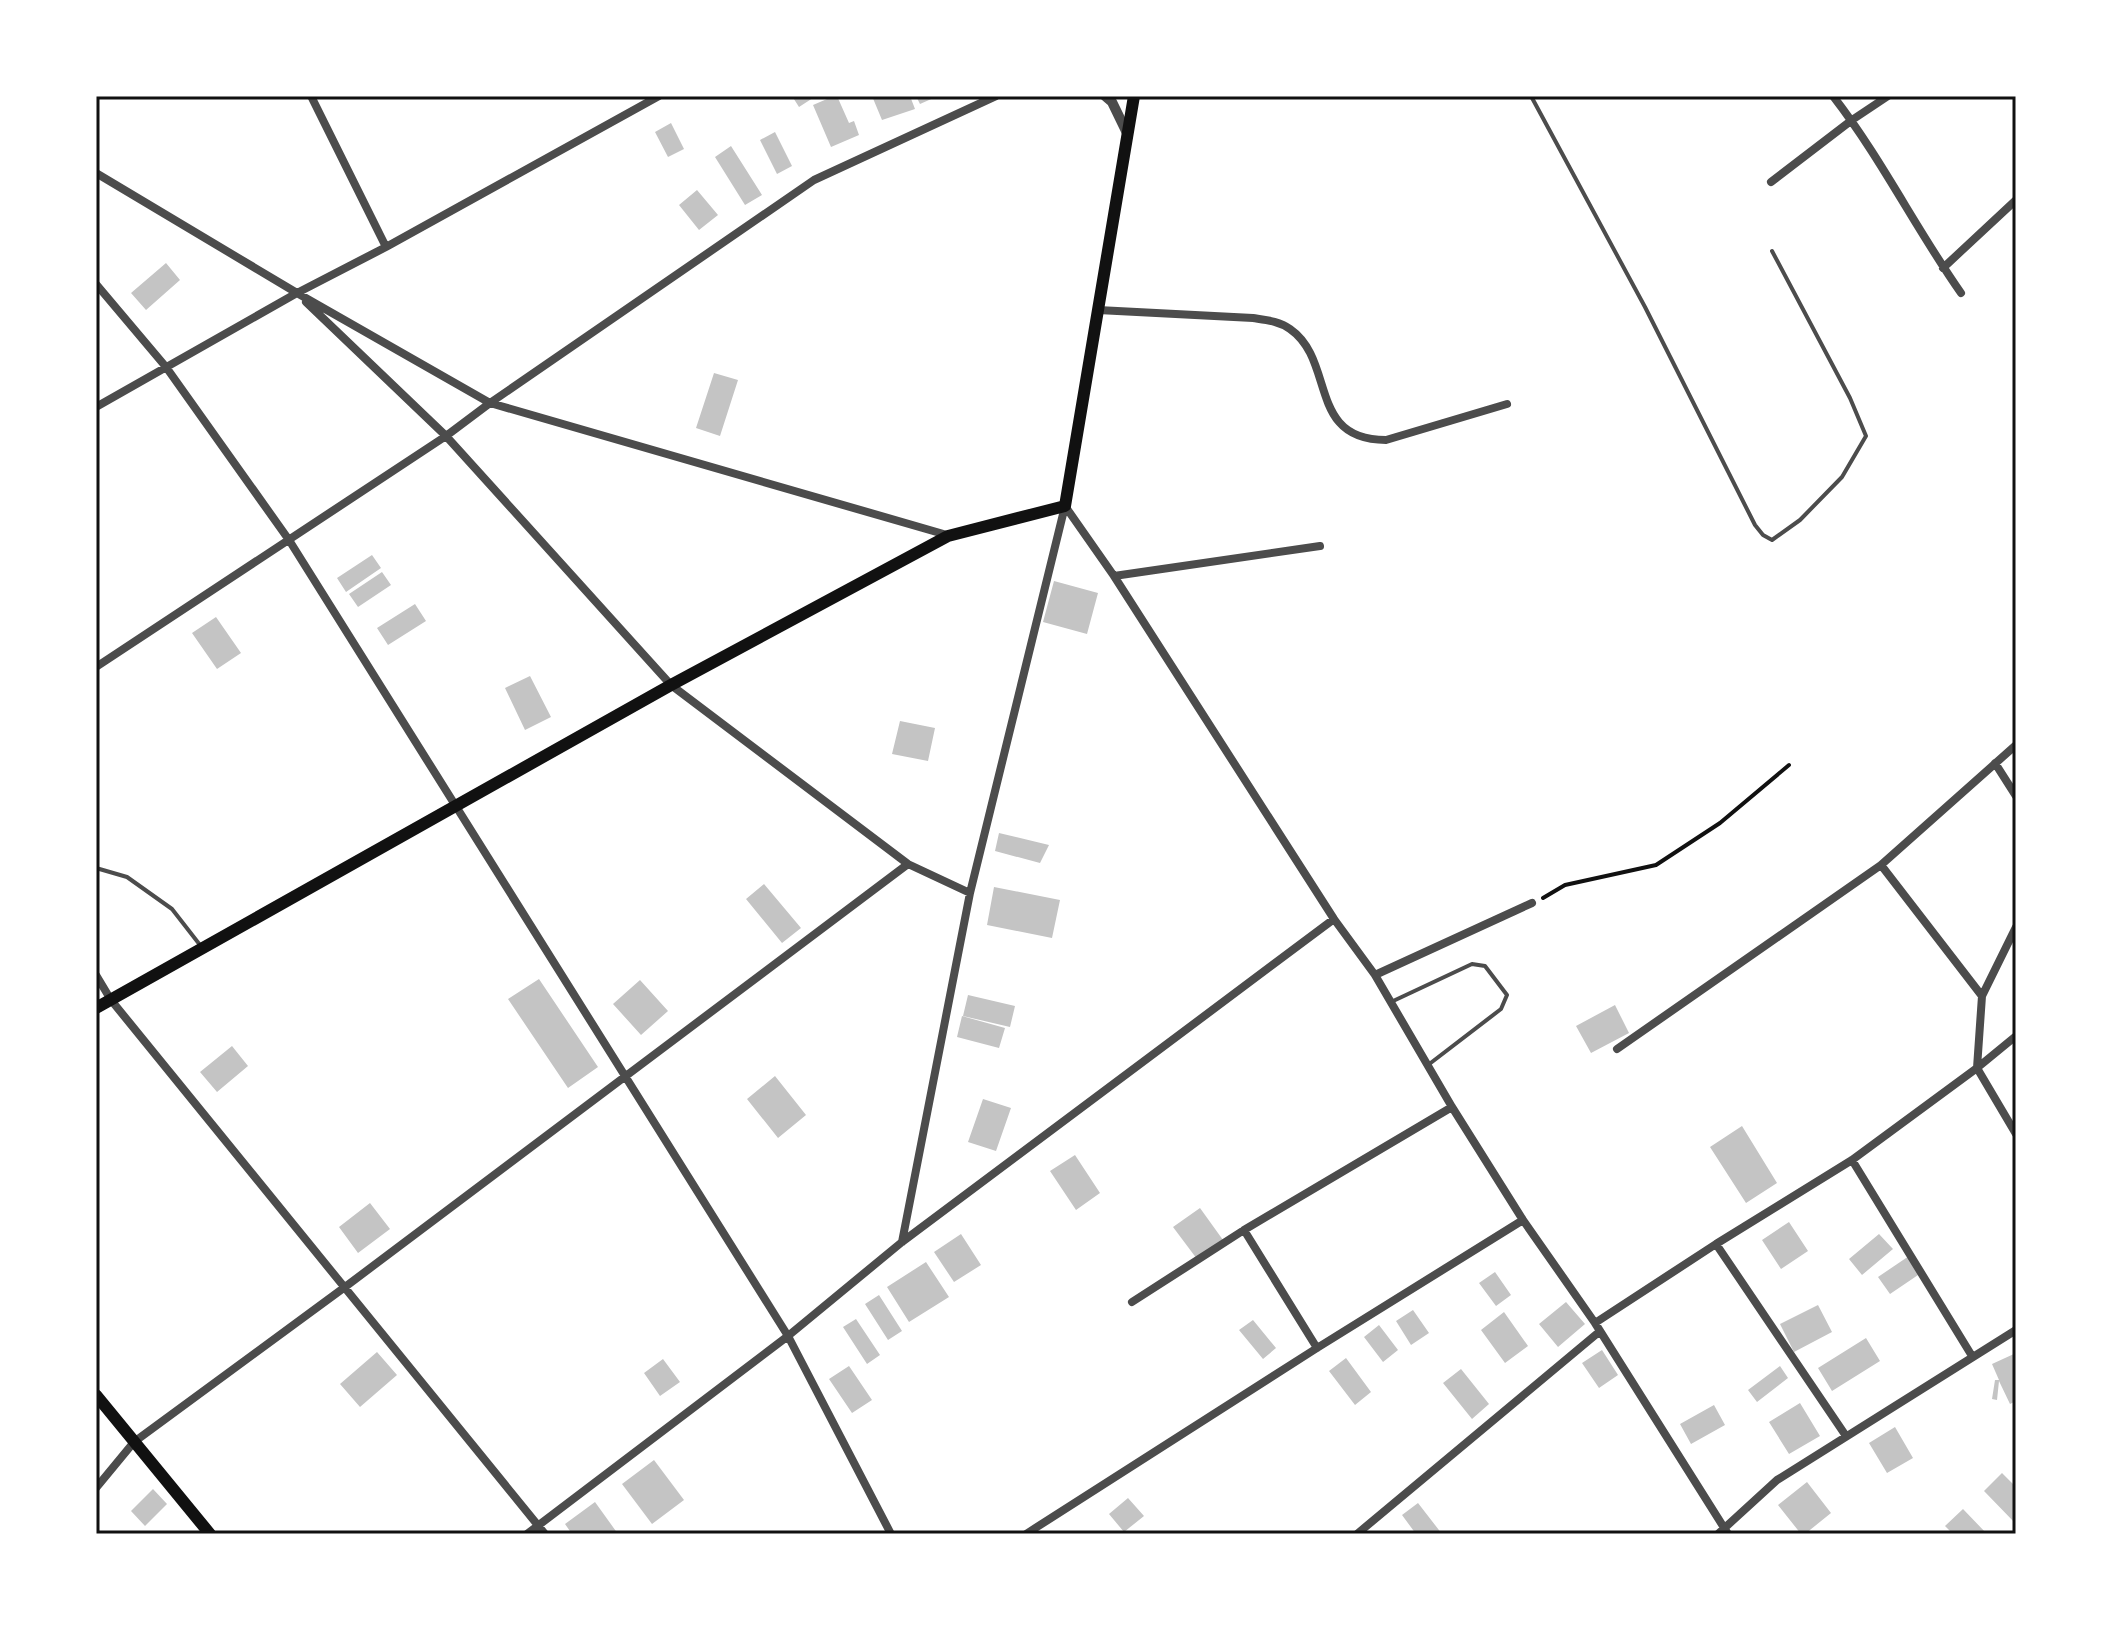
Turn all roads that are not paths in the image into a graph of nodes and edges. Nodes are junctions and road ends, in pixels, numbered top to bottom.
1 (311, 96) edge
2 (996, 96) edge
3 (1105, 96) edge
4 (1134, 96) edge
5 (1531, 96) edge
6 (1833, 96) edge
7 (1888, 96) edge
8 (652, 98) edge
9 (1852, 120) junction
10 (1129, 135) junction
11 (96, 173) edge
12 (1771, 182) dead end
13 (2016, 200) edge
14 (386, 247) junction
15 (1772, 251) dead end
16 (1943, 268) junction
17 (96, 284) edge
18 (297, 293) junction
19 (1961, 293) dead end
20 (1098, 310) junction
21 (166, 367) junction
22 (490, 403) junction
23 (1507, 404) dead end
24 (96, 407) edge
25 (446, 436) junction
26 (1065, 506) junction
27 (948, 536) junction
28 (289, 540) junction
29 (1320, 546) dead end
30 (1114, 576) junction
31 (96, 667) edge
32 (671, 685) junction
33 (2016, 745) edge
34 (1995, 763) junction
35 (2016, 796) edge
36 (457, 807) junction
37 (908, 864) junction
38 (1881, 865) junction
39 (96, 868) edge
40 (970, 893) junction
41 (1532, 903) road end
42 (1334, 919) junction
43 (2016, 927) edge
44 (203, 949) junction
45 (96, 975) edge
46 (1375, 975) junction
47 (1982, 996) junction
48 (111, 1000) junction
49 (1391, 1002) junction
50 (96, 1008) edge
51 (2016, 1036) edge
52 (1617, 1049) dead end
53 (1428, 1065) junction
54 (1977, 1068) junction
55 (625, 1077) junction
56 (1452, 1107) junction
57 (2016, 1134) edge
58 (1852, 1160) junction
59 (1523, 1220) junction
60 (1244, 1230) junction
61 (902, 1242) junction
62 (1716, 1244) junction
63 (345, 1287) junction
64 (1132, 1302) dead end
65 (1597, 1328) junction
66 (2016, 1330) edge
67 (788, 1336) junction
68 (1317, 1348) junction
69 (1972, 1356) junction
70 (96, 1395) edge
71 (1846, 1436) junction
72 (134, 1442) junction
73 (96, 1488) edge
74 (538, 1525) junction
75 (1723, 1532) edge
76 (210, 1534) edge
77 (527, 1534) edge
78 (545, 1534) edge
79 (891, 1534) edge
80 (1026, 1534) edge
81 (1357, 1534) edge

1 - 14 street
2 - 22 street
3 - 10 street
4 - 10 main road
5 - 15 lane
6 - 9 street
7 - 9 street
8 - 14 street
9 - 12 street
9 - 16 street
10 - 20 main road
11 - 18 street
13 - 16 street
14 - 18 street
16 - 19 street
17 - 21 street
18 - 21 street
18 - 22 street
18 - 25 street
20 - 23 street
20 - 26 main road
21 - 24 street
21 - 28 street
22 - 25 street
22 - 27 street
25 - 28 street
25 - 32 street
26 - 27 main road
26 - 30 street
26 - 40 street
27 - 32 main road
28 - 31 street
28 - 36 street
29 - 30 street
30 - 42 street
32 - 36 main road
32 - 37 street
33 - 34 street
34 - 35 street
34 - 38 street
36 - 44 main road
36 - 55 street
37 - 40 street
37 - 55 street
38 - 47 street
38 - 52 street
39 - 44 lane
40 - 61 street
41 - 46 street
42 - 46 street
42 - 61 street
43 - 47 street
44 - 48 main road
45 - 48 street
46 - 49 street
47 - 54 street
48 - 50 main road
48 - 63 street
49 - 53 street
49 - 53 lane
51 - 54 street
53 - 56 street
54 - 57 street
54 - 58 street
55 - 63 street
55 - 67 street
56 - 59 street
56 - 60 street
58 - 62 street
58 - 69 street
59 - 65 street
59 - 68 street
60 - 64 street
60 - 68 street
61 - 67 street
62 - 65 street
62 - 71 street
63 - 72 street
63 - 74 street
65 - 75 street
65 - 81 street
66 - 69 street
67 - 74 street
67 - 79 street
68 - 80 street
69 - 71 street
70 - 72 main road
71 - 75 street
72 - 73 street
72 - 76 main road
74 - 77 street
74 - 78 street

